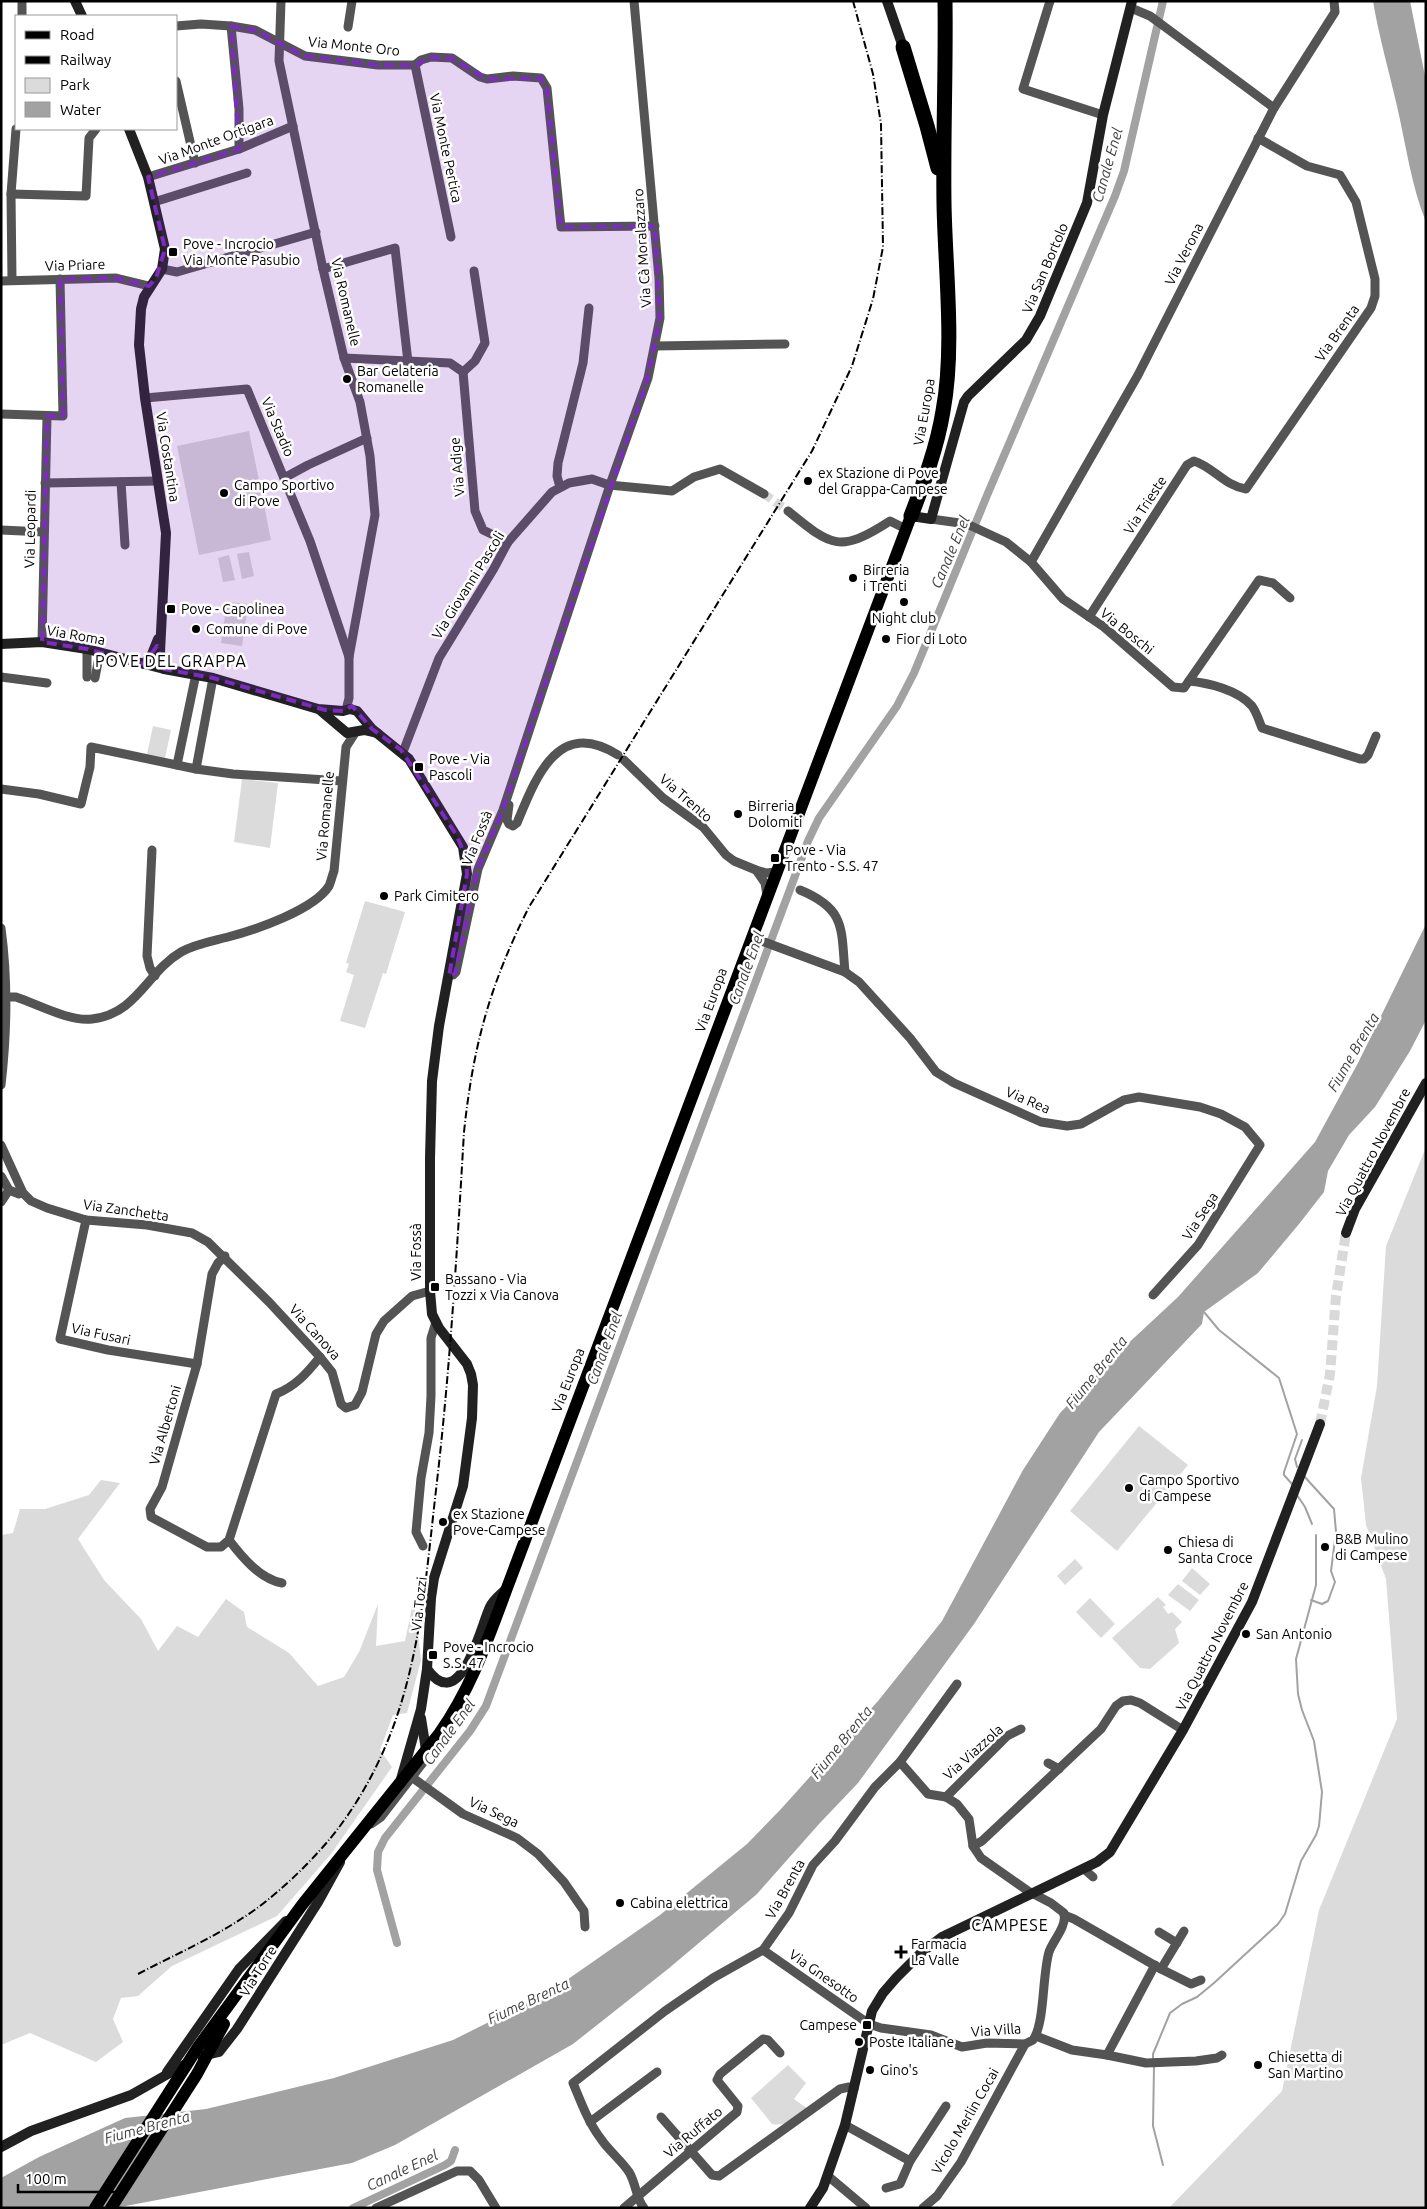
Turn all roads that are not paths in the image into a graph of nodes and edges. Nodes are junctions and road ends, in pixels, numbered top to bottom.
1 (22, 1) edge
2 (75, 1) edge
3 (281, 1) edge
4 (352, 1) edge
5 (634, 1) edge
6 (887, 1) edge
7 (939, 1) edge
8 (945, 1) edge
9 (1050, 1) edge
10 (1334, 1) edge
11 (1132, 5) edge
12 (22, 15) edge
13 (82, 15) edge
14 (178, 26) edge
15 (232, 26) junction
16 (348, 27) dead end
17 (280, 44) junction
18 (903, 47) joint
19 (415, 65) junction
20 (178, 90) edge
21 (1274, 108) junction
22 (1103, 115) junction
23 (293, 126) junction
24 (16, 130) edge
25 (95, 130) edge
26 (129, 130) edge
27 (944, 132) junction
28 (1258, 138) junction
29 (239, 149) junction
30 (195, 163) junction
31 (247, 173) dead end
32 (148, 177) junction
33 (12, 194) junction
34 (154, 202) junction
35 (944, 202) junction
36 (655, 226) junction
37 (316, 232) junction
38 (451, 237) dead end
39 (162, 269) junction
40 (323, 269) junction
41 (474, 270) dead end
42 (60, 279) junction
43 (12, 280) junction
44 (1, 281) edge
45 (150, 286) junction
46 (589, 308) dead end
47 (785, 344) dead end
48 (655, 346) junction
49 (344, 358) junction
50 (408, 362) junction
51 (463, 372) junction
52 (145, 398) junction
53 (1, 414) edge
54 (47, 416) junction
55 (367, 438) junction
56 (284, 478) junction
57 (158, 481) junction
58 (121, 482) junction
59 (45, 483) junction
60 (610, 485) junction
61 (560, 487) junction
62 (1246, 489) joint
63 (764, 494) tunnel mouth
64 (788, 511) tunnel mouth
65 (931, 519) junction
66 (908, 523) junction
67 (1, 530) edge
68 (44, 532) junction
69 (508, 542) junction
70 (125, 545) dead end
71 (1031, 562) junction
72 (1290, 598) dead end
73 (1089, 617) junction
74 (161, 633) junction
75 (42, 642) junction
76 (1, 644) edge
77 (87, 649) junction
78 (100, 652) junction
79 (349, 657) junction
80 (144, 664) junction
81 (164, 669) junction
82 (196, 674) junction
83 (1, 677) edge
84 (212, 678) junction
85 (1189, 681) junction
86 (48, 683) dead end
87 (318, 709) junction
88 (352, 712) junction
89 (185, 728) junction
90 (341, 728) junction
91 (412, 731) junction
92 (203, 732) junction
93 (356, 732) junction
94 (378, 734) junction
95 (1376, 736) dead end
96 (394, 745) junction
97 (346, 747) junction
98 (403, 752) junction
99 (518, 764) junction
100 (177, 765) junction
101 (196, 769) junction
102 (342, 780) junction
103 (1, 789) edge
104 (152, 850) dead end
105 (756, 870) junction
106 (776, 872) junction
107 (800, 890) dead end
108 (767, 895) junction
109 (1, 928) edge
110 (755, 938) junction
111 (3, 969) edge
112 (845, 972) junction
113 (155, 976) junction
114 (449, 976) junction
115 (6, 998) junction
116 (1426, 1083) edge
117 (1, 1085) edge
118 (1260, 1145) joint
119 (1, 1146) edge
120 (1, 1176) edge
121 (9, 1190) junction
122 (23, 1193) junction
123 (1, 1202) edge
124 (86, 1220) junction
125 (1346, 1234) tunnel mouth
126 (225, 1256) junction
127 (430, 1291) junction
128 (1153, 1295) dead end
129 (438, 1325) junction
130 (320, 1357) junction
131 (197, 1364) junction
132 (1320, 1424) tunnel mouth
133 (229, 1540) junction
134 (423, 1546) dead end
135 (282, 1583) dead end
136 (507, 1588) junction
137 (427, 1670) junction
138 (956, 1684) dead end
139 (461, 1700) junction
140 (420, 1710) junction
141 (1021, 1729) dead end
142 (1183, 1730) junction
143 (426, 1750) junction
144 (900, 1762) junction
145 (1048, 1763) dead end
146 (1059, 1769) junction
147 (414, 1779) junction
148 (400, 1780) junction
149 (946, 1797) junction
150 (357, 1834) junction
151 (973, 1846) junction
152 (345, 1850) junction
153 (1084, 1869) junction
154 (1093, 1878) dead end
155 (1035, 1894) junction
156 (302, 1905) junction
157 (1064, 1916) junction
158 (586, 1927) dead end
159 (1184, 1931) dead end
160 (1160, 1932) dead end
161 (1177, 1943) junction
162 (763, 1950) junction
163 (1158, 1967) junction
164 (1201, 1980) dead end
165 (869, 2024) junction
166 (1036, 2036) junction
167 (1025, 2044) junction
168 (204, 2047) junction
169 (780, 2053) dead end
170 (1107, 2055) junction
171 (1222, 2055) dead end
172 (656, 2072) dead end
173 (165, 2075) junction
174 (854, 2089) junction
175 (946, 2106) dead end
176 (661, 2117) dead end
177 (590, 2122) junction
178 (845, 2125) junction
179 (1, 2147) edge
180 (691, 2152) junction
181 (910, 2161) junction
182 (828, 2176) junction
183 (886, 2188) dead end
184 (639, 2195) junction
185 (95, 2208) edge
186 (111, 2208) edge
187 (376, 2208) edge
188 (496, 2208) edge
189 (624, 2208) edge
190 (644, 2208) edge
191 (810, 2208) edge
192 (866, 2208) edge
193 (924, 2208) edge

1 - 12 street
2 - 13 street
3 - 17 street, Via Romanelle
4 - 16 street
5 - 36 street, Via Cà Moralazzaro
6 - 18 street
7 - 27 highway
8 - 27 highway
9 - 22 street
10 - 21 street, Via Verona
11 - 21 street
11 - 22 street, Via San Bortolo
14 - 15 street, Via Monte Oro
15 - 17 street, Via Monte Oro
15 - 29 street
17 - 19 street, Via Monte Oro
17 - 23 street, Via Romanelle
18 - 35 highway
19 - 36 street, Via Monte Oro
19 - 38 street, Via Monte Pertica
20 - 30 street
21 - 28 street, Via Verona
22 - 65 street, Via San Bortolo
23 - 29 street, Via Monte Ortigara
23 - 37 street, Via Romanelle
24 - 33 street
25 - 33 street
26 - 32 street
27 - 35 highway
28 - 62 street, Via Brenta
28 - 71 street, Via Verona
29 - 30 street, Via Monte Ortigara
30 - 32 street, Via Monte Ortigara
31 - 34 street
32 - 34 street
33 - 43 street
34 - 39 street
35 - 66 highway, Via Europa
36 - 48 street, Via Cà Moralazzaro
37 - 39 street
37 - 40 street, Via Romanelle
39 - 45 street, Via Costantina
40 - 49 street, Via Romanelle
40 - 50 street
41 - 51 street
42 - 43 street, Via Priare
42 - 45 street, Via Priare
42 - 54 street
43 - 44 street, Via Priare
45 - 52 street, Via Costantina
46 - 61 street
47 - 48 street
48 - 60 street, Via Cà Moralazzaro
49 - 50 street
49 - 55 street, Via Romanelle
50 - 51 street
51 - 69 street, Via Adige
52 - 56 street, Via Stadio
52 - 57 street, Via Costantina
53 - 54 street
54 - 59 street, Via Leopardi
55 - 56 street
55 - 79 street, Via Romanelle
56 - 79 street, Via Stadio
57 - 58 street
57 - 74 street, Via Costantina
58 - 59 street
58 - 70 street
59 - 68 street, Via Leopardi
60 - 61 street, Via Giovanni Pascoli
60 - 63 street, Via Giovanni Pascoli
60 - 99 street, Via Fossà
61 - 69 street, Via Giovanni Pascoli
62 - 73 street, Via Trieste
64 - 66 street
65 - 66 street, Via Boschi
65 - 71 street, Via Boschi
66 - 106 main road, Via Europa
67 - 68 street
68 - 75 street, Via Leopardi
69 - 91 street, Via Giovanni Pascoli
71 - 73 street, Via Boschi
72 - 85 street
73 - 85 street, Via Boschi
74 - 80 street, Via Costantina
74 - 81 street, Via Costantina
75 - 76 street, Via Roma
75 - 77 street, Via Roma
77 - 78 street, Via Roma
77 - 78 street
78 - 80 street, Via Roma
79 - 88 street, Via Romanelle
80 - 81 street, Via Roma
81 - 82 street, Via Roma
82 - 84 street, Via Roma
82 - 89 street
83 - 86 street
84 - 87 street, Via Roma
84 - 92 street
85 - 95 street
87 - 88 street, Via Roma
87 - 90 street, Via Roma
88 - 90 street
88 - 93 street
88 - 94 street, Via Roma
89 - 92 street
89 - 100 street
90 - 93 street, Via Roma
90 - 97 street
91 - 96 street
91 - 98 street, Via Giovanni Pascoli
92 - 101 street
93 - 94 street, Via Roma
93 - 97 street
94 - 96 street, Via Roma
96 - 98 street, Via Roma
97 - 102 street, Via Romanelle
98 - 114 street, Via Roma
99 - 105 street, Via Trento
99 - 114 street, Via Fossà
100 - 101 street
100 - 103 street
101 - 102 street
102 - 113 street, Via Romanelle
104 - 113 street
105 - 106 street, Via Trento
105 - 108 street
106 - 108 main road, Via Europa
107 - 112 street
108 - 110 main road, Via Europa
109 - 111 street
110 - 112 street, Via Rea
110 - 136 main road, Via Europa
111 - 115 street
112 - 118 street, Via Rea
113 - 115 street
114 - 127 street, Via Fossà
115 - 117 street
116 - 125 street, Via Quattro Novembre
118 - 128 street, Via Sega
119 - 122 street
120 - 121 street
121 - 122 street
121 - 123 street
122 - 124 street, Via Zanchetta
124 - 126 street, Via Zanchetta
124 - 131 street, Via Fusari
126 - 130 street, Via Canova
126 - 131 street, Via Albertoni
127 - 129 street, Via Fossà
127 - 130 street, Via Canova
129 - 134 street
129 - 137 street, Via Tozzi
130 - 133 street
131 - 133 street, Via Albertoni
132 - 142 street, Via Quattro Novembre
133 - 135 street
136 - 137 street
136 - 139 main road, Via Europa
137 - 140 street, Via Tozzi
138 - 144 street, Via Brenta
139 - 143 main road, Via Europa
139 - 147 street
140 - 143 street
140 - 148 street
141 - 149 street, Via Viazzola
142 - 146 street
142 - 153 street, Via Quattro Novembre
143 - 148 main road, Via Europa
144 - 149 street, Via Viazzola
144 - 162 street, Via Brenta
145 - 146 street
146 - 151 street
147 - 150 street
147 - 158 street, Via Sega
148 - 150 main road, Via Europa
149 - 151 street, Via Viazzola
150 - 152 main road, Via Europa
151 - 155 street
152 - 156 main road, Via Europa
152 - 173 street, Via Torre
153 - 154 street
153 - 155 street, Via Quattro Novembre
155 - 157 street
155 - 165 street, Via Quattro Novembre
156 - 168 main road, Via Europa
156 - 173 street, Via Torre
157 - 163 street
157 - 166 street
159 - 161 street
160 - 161 street
161 - 163 street
162 - 165 street, Via Gnesotto
162 - 177 street, Via Brenta
163 - 164 street
163 - 170 street
165 - 167 street, Via Villa
165 - 174 street, Via Quattro Novembre
166 - 167 street, Via Villa
166 - 170 street
167 - 193 street, Vicolo Merlin Cocai
168 - 185 main road
168 - 186 main road
169 - 180 street, Via Ruffato
170 - 171 street
172 - 177 street
173 - 179 street, Via Torre
174 - 178 street, Via Quattro Novembre
174 - 180 street
175 - 181 street
176 - 180 street
177 - 184 street
178 - 181 street
178 - 182 street, Via Quattro Novembre
180 - 184 street, Via Ruffato
181 - 183 street
182 - 191 street, Via Quattro Novembre
182 - 192 street
184 - 189 street, Via Ruffato
184 - 190 street
187 - 188 street

